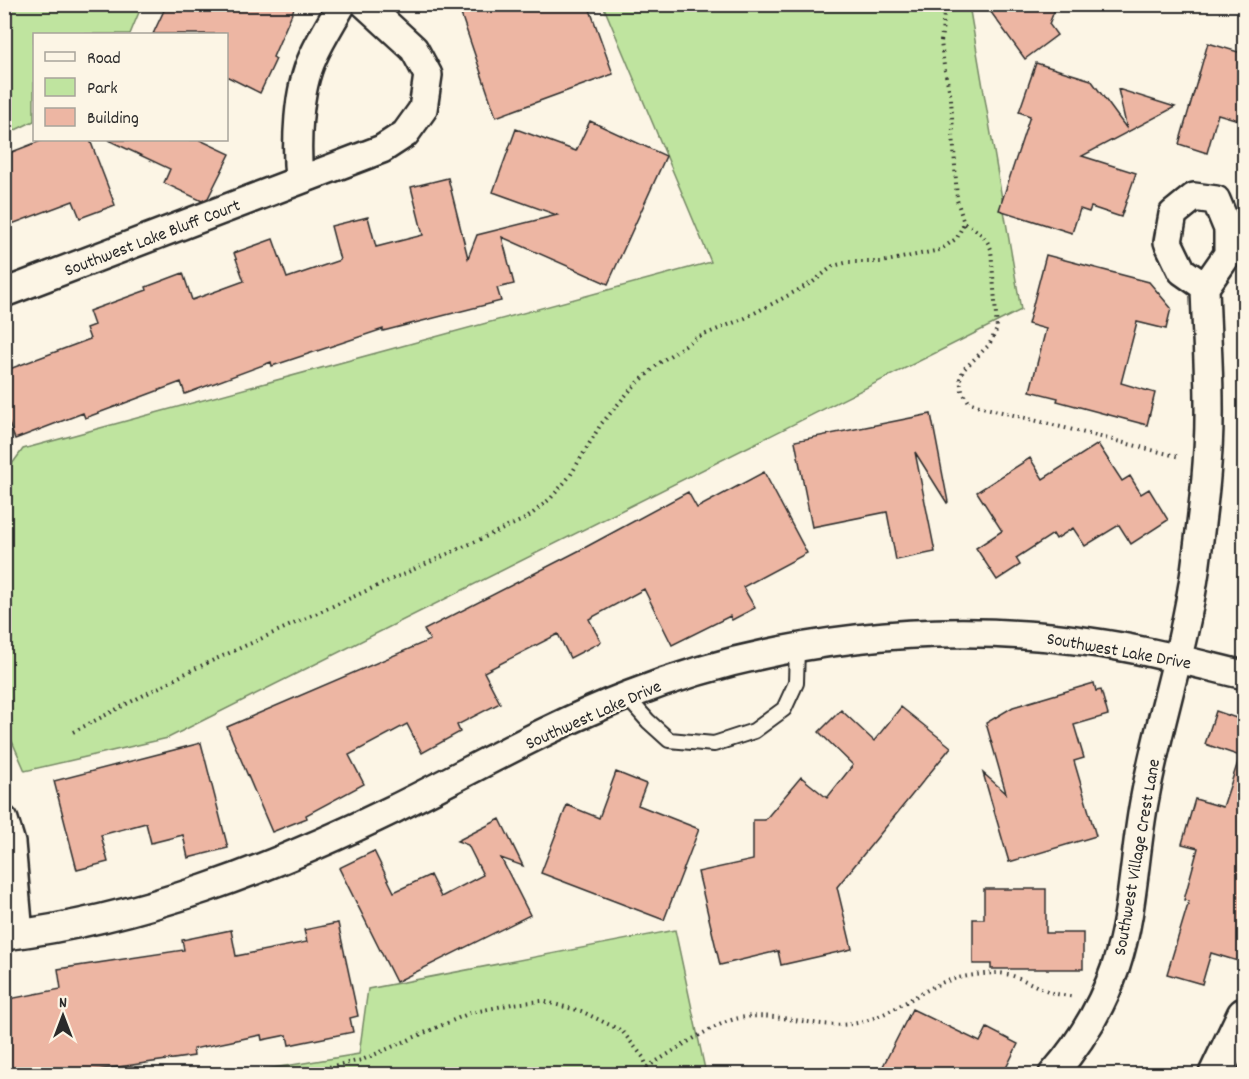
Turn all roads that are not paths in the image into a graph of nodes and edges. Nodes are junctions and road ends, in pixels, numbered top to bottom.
1 (342, 4) edge
2 (365, 4) edge
3 (299, 180) junction
4 (1205, 287) dead end
5 (4, 293) edge
6 (797, 647) junction
7 (1178, 659) junction
8 (1245, 675) edge
9 (626, 696) junction
10 (4, 820) edge
11 (12, 935) edge
12 (1245, 1015) edge
13 (1053, 1074) edge
14 (1216, 1074) edge

1 - 3 street
2 - 3 street, Southwest Lake Bluff Court
3 - 5 street, Southwest Lake Bluff Court
4 - 7 street, Southwest Village Crest Lane
6 - 7 street, Southwest Lake Drive
6 - 9 street, Southwest Lake Drive
6 - 9 lane
7 - 8 street, Southwest Lake Drive
7 - 13 street, Southwest Village Crest Lane
9 - 11 street, Southwest Lake Drive
10 - 11 street
12 - 14 street

